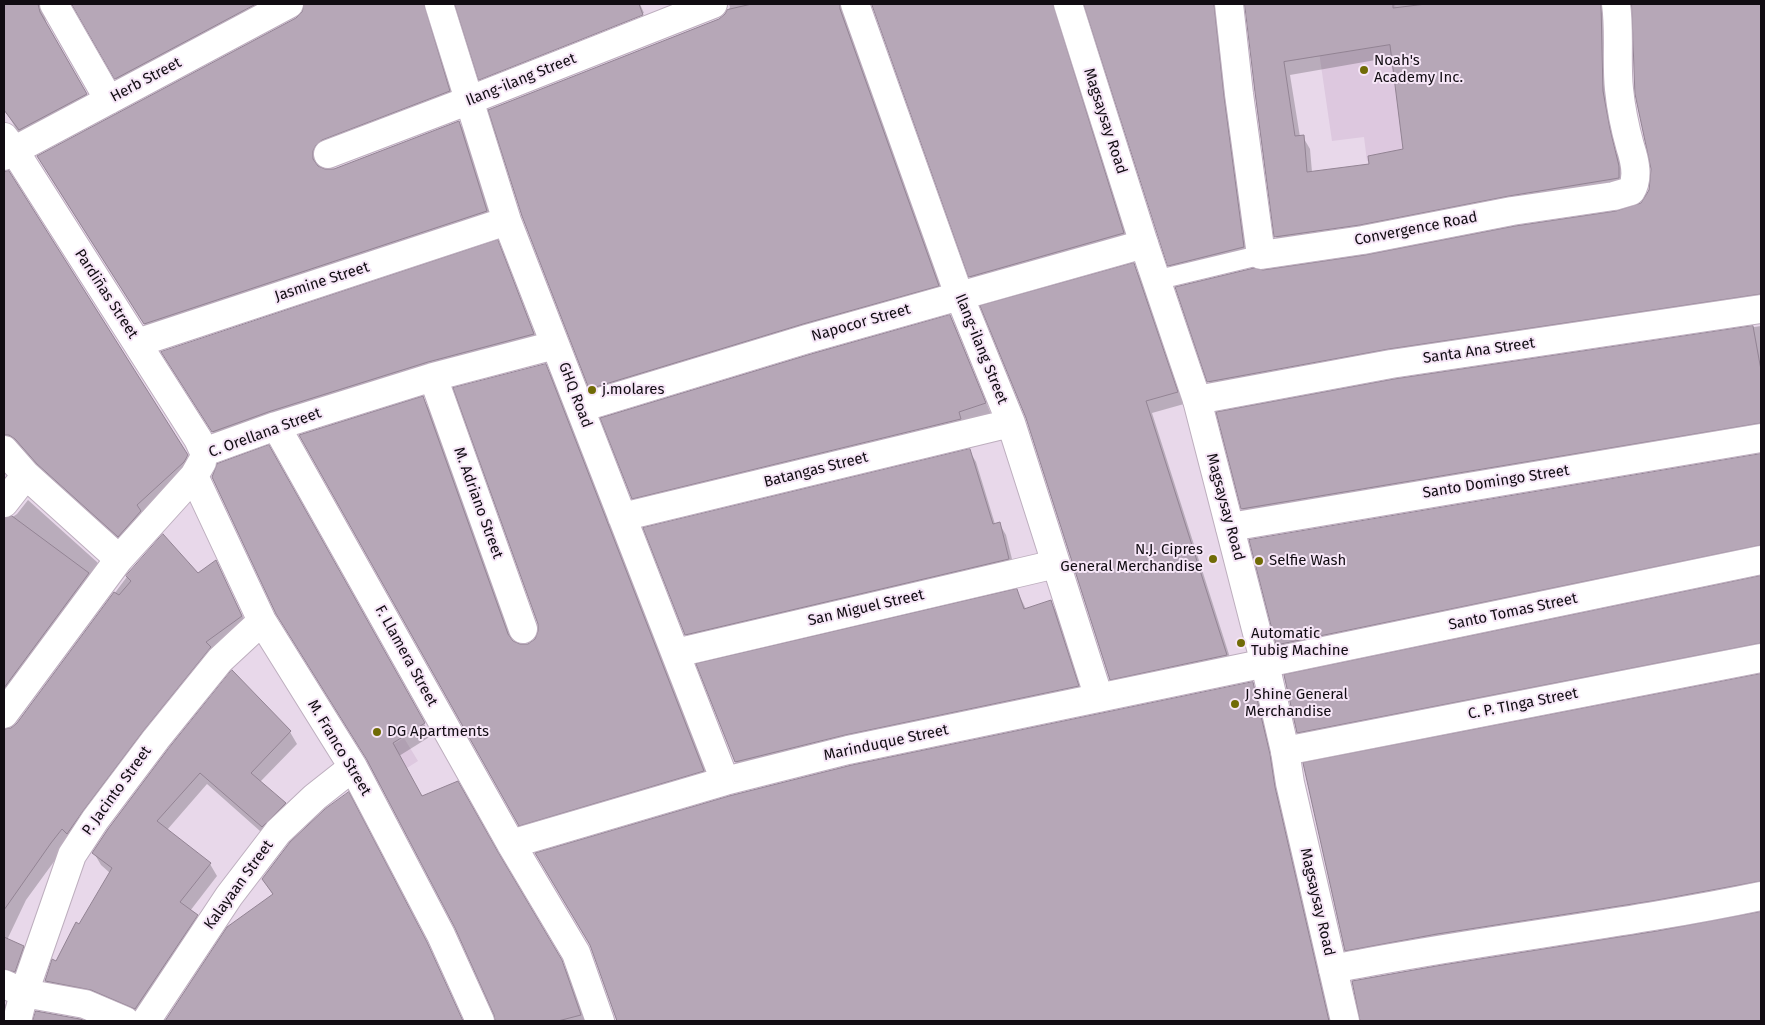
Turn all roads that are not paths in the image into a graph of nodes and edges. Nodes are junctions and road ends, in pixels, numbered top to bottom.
1 (54, 4) edge
2 (288, 4) edge
3 (439, 4) edge
4 (713, 4) edge
5 (854, 4) edge
6 (1068, 4) edge
7 (1229, 4) edge
8 (1616, 4) edge
9 (109, 100) junction
10 (470, 100) junction
11 (7, 148) edge
12 (328, 154) dead end
13 (507, 221) junction
14 (1144, 244) junction
15 (1262, 255) junction
16 (1157, 280) junction
17 (959, 295) junction
18 (1761, 309) edge
19 (137, 343) junction
20 (555, 345) junction
21 (433, 377) junction
22 (1197, 400) junction
23 (580, 408) junction
24 (1010, 424) junction
25 (276, 426) junction
26 (1761, 438) edge
27 (4, 450) edge
28 (199, 464) junction
29 (26, 475) junction
30 (4, 503) edge
31 (622, 517) junction
32 (1230, 527) junction
33 (119, 560) junction
34 (1761, 560) edge
35 (1056, 564) junction
36 (262, 621) junction
37 (523, 629) dead end
38 (676, 653) junction
39 (1761, 658) edge
40 (1265, 664) junction
41 (1099, 698) junction
42 (4, 714) edge
43 (1285, 751) junction
44 (353, 767) junction
45 (726, 781) junction
46 (512, 844) junction
47 (1761, 896) edge
48 (1333, 970) junction
49 (14, 988) edge
50 (17, 1021) edge
51 (125, 1021) edge
52 (146, 1021) edge
53 (480, 1021) edge
54 (600, 1021) edge
55 (1344, 1021) edge

1 - 9 street
2 - 9 street, Herb Street
3 - 10 street, GHQ Road
4 - 10 street, Ilang-ilang Street
5 - 17 street, Ilang-ilang Street
6 - 14 street, Magsaysay Road
7 - 15 street
8 - 15 street, Convergence Road
9 - 11 street, Herb Street
10 - 12 street, Ilang-ilang Street
10 - 13 street, GHQ Road
11 - 19 street, Pardiñas Street
13 - 19 street, Jasmine Street
13 - 20 street, GHQ Road
14 - 16 street, Magsaysay Road
14 - 17 street, Napocor Street
15 - 16 lane
16 - 22 street, Magsaysay Road
17 - 23 street, Napocor Street
17 - 24 street, Ilang-ilang Street
18 - 22 street, Santa Ana Street
19 - 28 street, Pardiñas Street
20 - 21 street, C. Orellana Street
20 - 23 street, GHQ Road
21 - 25 street, C. Orellana Street
21 - 37 street, M. Adriano Street
22 - 32 street, Magsaysay Road
23 - 31 street, GHQ Road
24 - 31 street, Batangas Street
24 - 35 street, Ilang-ilang Street
25 - 28 street, C. Orellana Street
25 - 46 street, F. Llamera Street
26 - 32 street, Santo Domingo Street
27 - 29 street
28 - 33 street, C. Orellana Street
28 - 36 street, M. Franco Street
29 - 30 street
29 - 33 street
31 - 38 street, GHQ Road
32 - 40 street, Magsaysay Road
33 - 42 street, C. Orellana Street
34 - 40 street, Santo Tomas Street
35 - 38 street, San Miguel Street
35 - 41 street, Ilang-ilang Street
36 - 44 street, M. Franco Street
36 - 49 street, P. Jacinto Street
38 - 45 street, GHQ Road
39 - 43 street, C. P. TInga Street
40 - 41 street, Marinduque Street
40 - 43 street, Magsaysay Road
41 - 45 street, Marinduque Street
43 - 48 street, Magsaysay Road
44 - 52 street, Kalayaan Street
44 - 53 street, M. Franco Street
45 - 46 street, Marinduque Street
46 - 54 street, F. Llamera Street
47 - 48 street
48 - 55 street, Magsaysay Road
49 - 50 street, P. Jacinto Street
49 - 51 street

